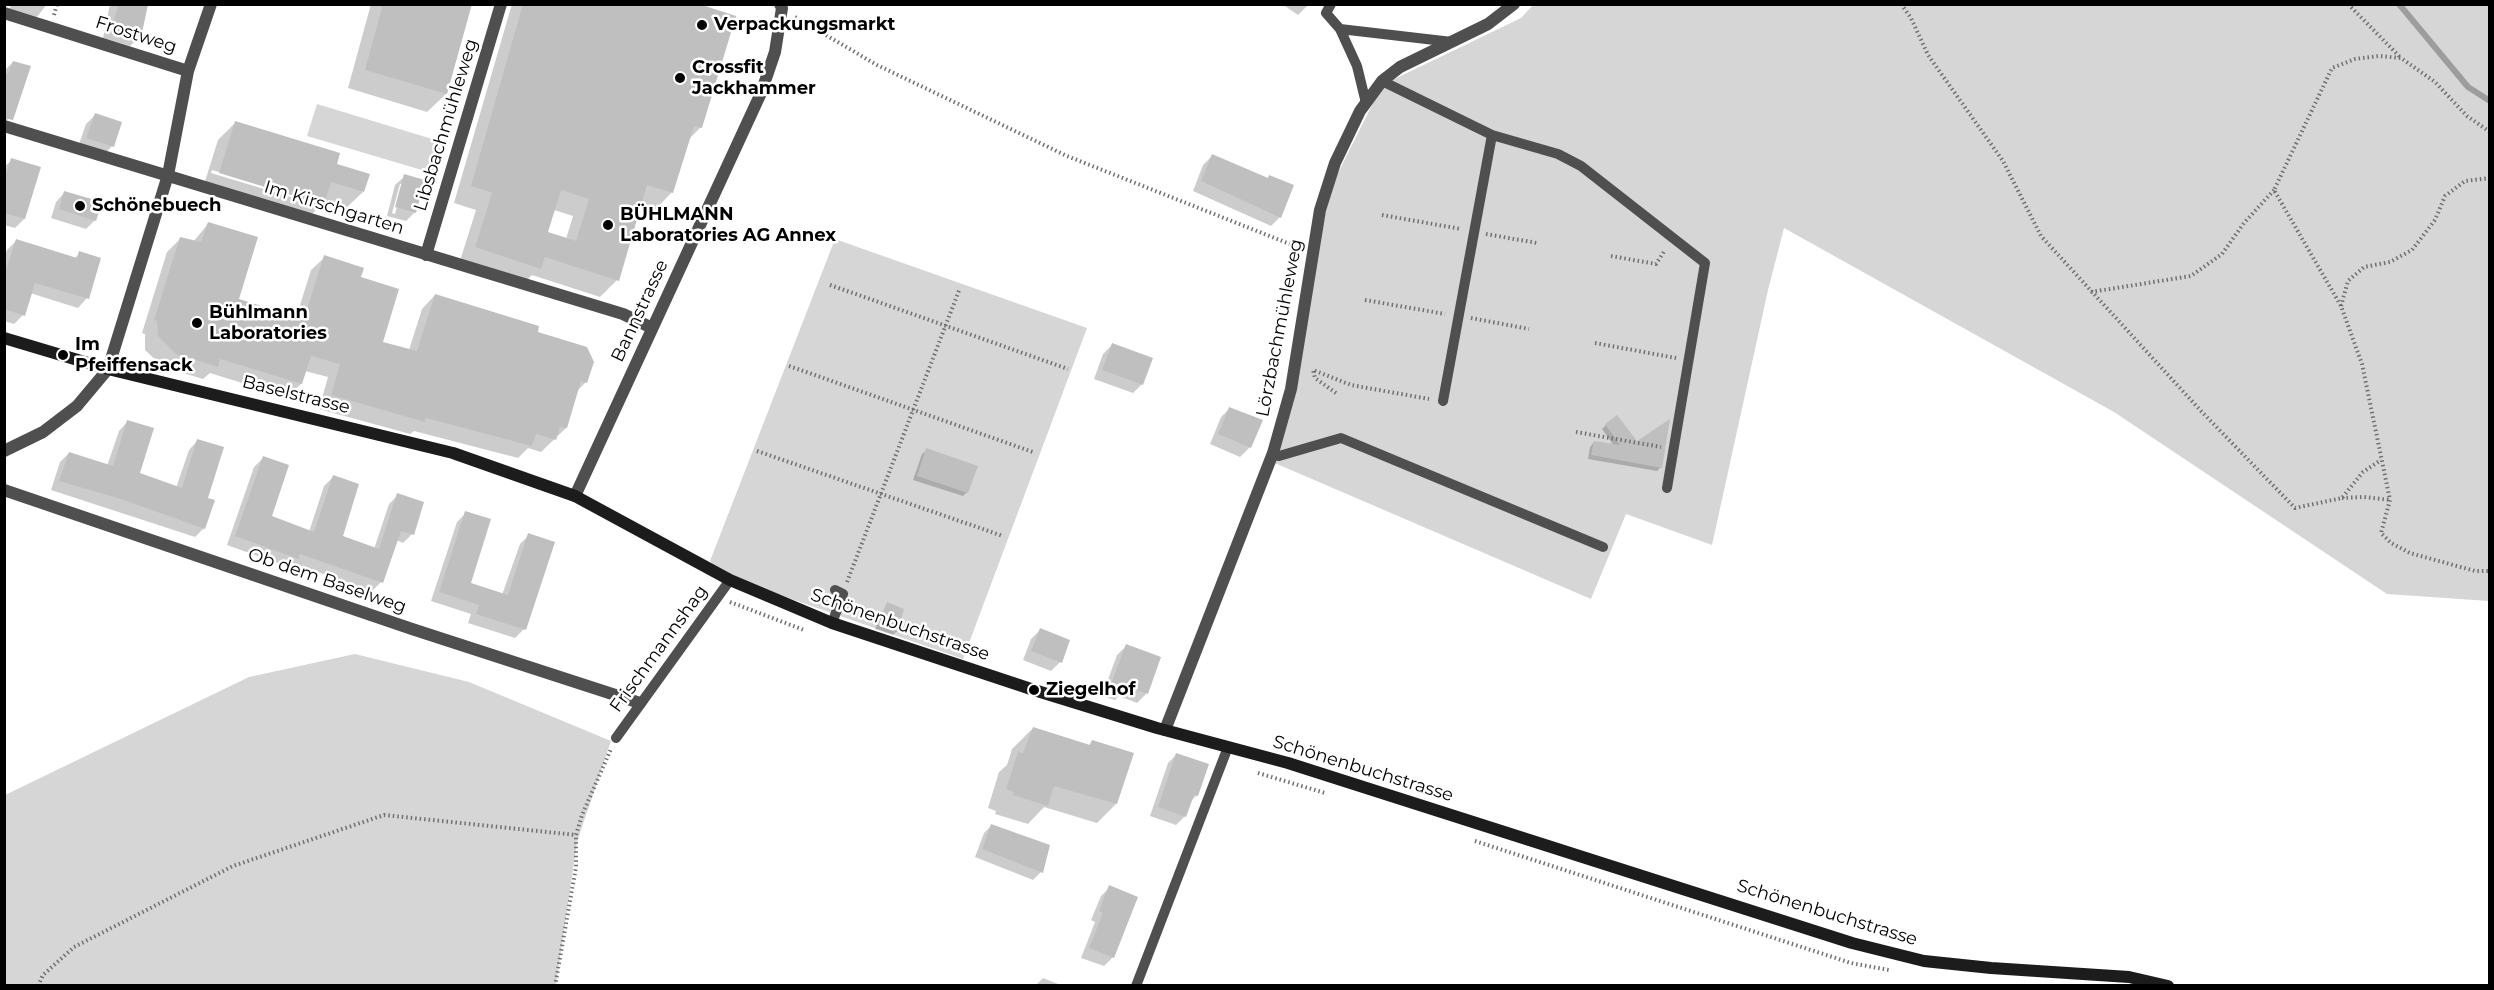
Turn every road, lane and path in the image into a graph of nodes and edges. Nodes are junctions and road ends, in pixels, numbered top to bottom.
1 (211, 4) edge
2 (501, 4) edge
3 (1330, 4) edge
4 (1514, 4) edge
5 (1901, 4) edge
6 (2348, 4) edge
7 (781, 6) edge
8 (4, 12) edge
9 (1340, 29) junction
10 (1452, 42) junction
11 (2401, 58) junction
12 (188, 71) junction
13 (1382, 81) junction
14 (1366, 104) junction
15 (4, 126) edge
16 (2490, 132) edge
17 (1492, 135) junction
18 (168, 175) junction
19 (2490, 178) edge
20 (2274, 190) junction
21 (1673, 238) junction
22 (1313, 254) junction
23 (426, 255) junction
24 (1611, 256) dead end
25 (830, 285) dead end
26 (960, 288) dead end
27 (2091, 292) junction
28 (2341, 306) junction
29 (945, 326) junction
30 (652, 328) junction
31 (4, 338) edge
32 (1595, 343) dead end
33 (1688, 360) junction
34 (789, 366) dead end
35 (108, 369) junction
36 (1068, 369) dead end
37 (1336, 393) dead end
38 (1443, 401) joint
39 (913, 410) junction
40 (1576, 432) dead end
41 (1673, 449) junction
42 (4, 451) edge
43 (758, 451) dead end
44 (1033, 452) dead end
45 (1273, 453) junction
46 (2381, 460) junction
47 (1667, 488) dead end
48 (4, 490) edge
49 (881, 494) junction
50 (575, 496) junction
51 (2342, 498) junction
52 (2390, 500) junction
53 (1003, 536) dead end
54 (1603, 547) dead end
55 (2490, 571) edge
56 (730, 580) junction
57 (839, 592) joint
58 (832, 623) junction
59 (640, 703) junction
60 (1165, 730) junction
61 (616, 738) joint
62 (1228, 747) junction
63 (576, 835) junction
64 (38, 986) edge
65 (555, 986) edge
66 (1136, 986) edge
67 (2168, 986) edge

1 - 12 street
2 - 23 street, Libsbachmühleweg
3 - 9 lane
4 - 10 street, Lörzbachmühleweg
5 - 27 path
6 - 11 path
7 - 22 path
7 - 30 street, Bannstrasse
8 - 12 street, Frostweg
9 - 10 lane
9 - 14 lane
10 - 13 street, Lörzbachmühleweg
11 - 16 path
11 - 20 path
12 - 18 street
13 - 14 street, Lörzbachmühleweg
13 - 17 lane
14 - 22 street, Lörzbachmühleweg
15 - 18 street, Im Kirschgarten
17 - 21 lane
17 - 38 lane
18 - 23 street, Im Kirschgarten
18 - 35 street
19 - 28 path
20 - 27 path
20 - 28 path
21 - 24 path
21 - 33 lane
22 - 45 street, Lörzbachmühleweg
23 - 30 street, Im Kirschgarten
25 - 29 path
26 - 29 path
27 - 51 path
28 - 46 path
29 - 36 path
29 - 39 path
30 - 50 street, Bannstrasse
31 - 35 street, Baselstrasse
32 - 33 path
33 - 41 lane
34 - 39 path
35 - 42 street
35 - 50 street, Baselstrasse
37 - 38 path
39 - 44 path
39 - 49 path
40 - 41 path
41 - 47 lane
43 - 49 path
45 - 54 lane
45 - 60 street, Lörzbachmühleweg
46 - 51 path
46 - 52 path
48 - 59 street, Ob dem Baselweg
49 - 53 path
49 - 57 path
50 - 56 street, Schönenbuchstrasse
51 - 52 path
52 - 55 path
56 - 58 street, Schönenbuchstrasse
56 - 59 lane, Frischmannshag
57 - 58 lane
58 - 60 street, Schönenbuchstrasse
59 - 61 lane, Frischmannshag
60 - 62 street, Schönenbuchstrasse
61 - 63 path
62 - 66 lane
62 - 67 street, Schönenbuchstrasse
63 - 64 path
63 - 65 path

